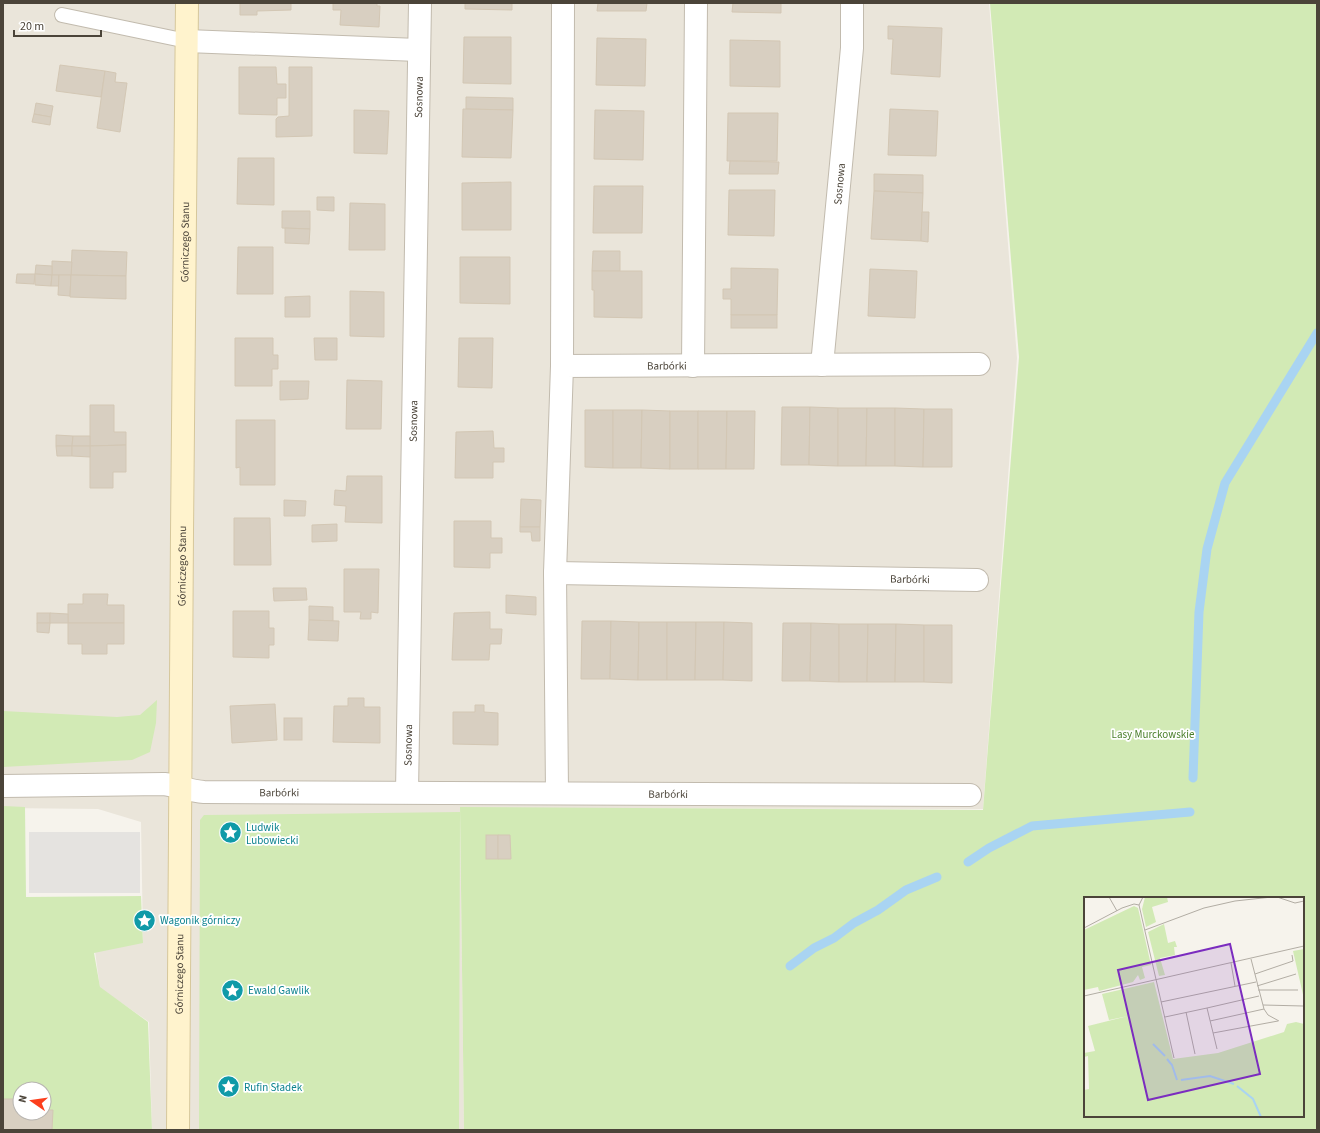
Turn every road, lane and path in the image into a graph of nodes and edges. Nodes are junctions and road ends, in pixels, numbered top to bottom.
1 (187, 3) edge
2 (420, 3) edge
3 (563, 3) edge
4 (696, 3) edge
5 (852, 3) edge
6 (62, 15) dead end
7 (187, 40) junction
8 (418, 50) junction
9 (979, 364) dead end
10 (822, 365) junction
11 (562, 366) junction
12 (693, 366) junction
13 (555, 573) junction
14 (977, 580) dead end
15 (3, 786) edge
16 (180, 787) junction
17 (407, 792) junction
18 (557, 793) junction
19 (970, 795) dead end
20 (178, 1130) edge

1 - 7 street, Górniczego Stanu
2 - 8 street, Sosnowa
3 - 11 street
4 - 12 street
5 - 10 street, Sosnowa
6 - 7 lane
7 - 8 street
7 - 16 street, Górniczego Stanu
8 - 17 street, Sosnowa
9 - 10 street, Barbórki
10 - 12 street, Barbórki
11 - 12 street, Barbórki
11 - 13 street
13 - 14 street, Barbórki
13 - 18 street
15 - 16 street, Barbórki
16 - 17 street, Barbórki
16 - 20 street, Górniczego Stanu
17 - 18 street, Barbórki
18 - 19 street, Barbórki

